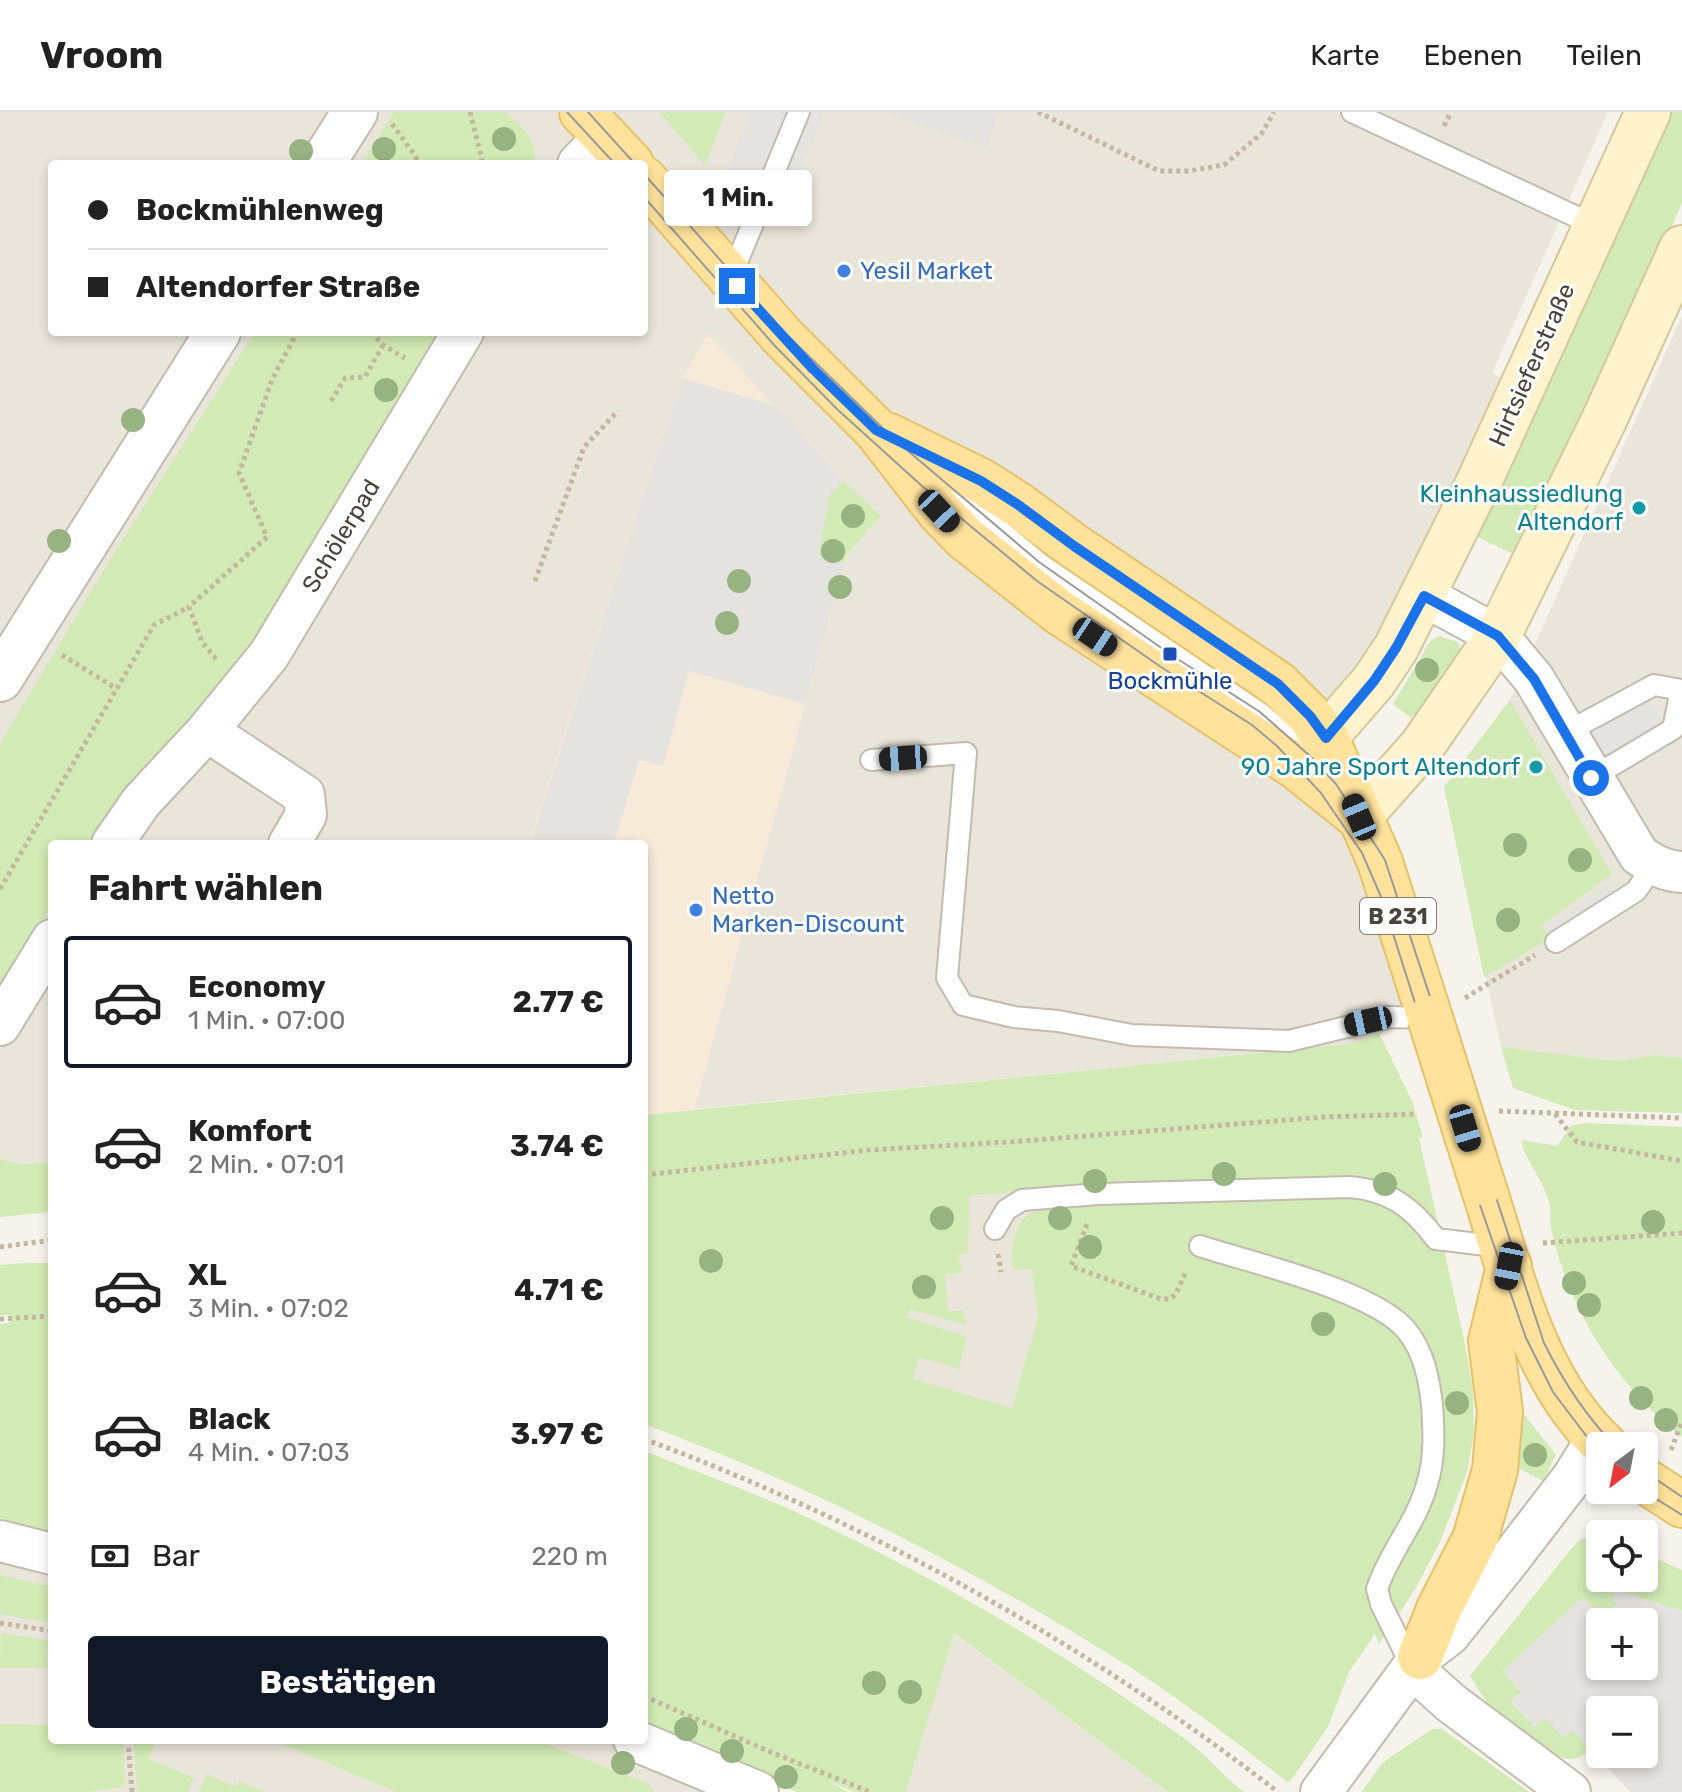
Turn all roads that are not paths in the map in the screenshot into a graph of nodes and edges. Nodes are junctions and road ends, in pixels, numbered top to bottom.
1 (799, 112) edge
2 (1352, 112) edge
3 (1648, 112) edge
4 (369, 113) edge
5 (326, 160) edge
6 (648, 184) edge
7 (1596, 226) junction
8 (1682, 248) edge
9 (730, 279) junction
10 (215, 336) edge
11 (461, 336) edge
12 (876, 430) junction
13 (1424, 596) junction
14 (1498, 636) junction
15 (0, 679) edge
16 (207, 731) junction
17 (1565, 733) junction
18 (1311, 754) junction
19 (871, 760) dead end
20 (1591, 778) junction
21 (1359, 817) junction
22 (115, 840) edge
23 (291, 840) edge
24 (1668, 869) edge
25 (1556, 942) road end
26 (48, 947) edge
27 (1430, 1018) junction
28 (0, 1025) edge
29 (995, 1229) dead end
30 (1200, 1246) road end
31 (1506, 1257) junction
32 (1593, 1432) edge
33 (1586, 1461) edge
34 (1658, 1489) edge
35 (1682, 1505) edge
36 (0, 1541) edge
37 (48, 1553) edge
38 (1416, 1662) junction
39 (644, 1744) edge
40 (758, 1792) edge
41 (1321, 1792) edge
42 (1570, 1792) edge

1 - 9 lane
2 - 7 lane
3 - 7 main road, Hirtsieferstraße
4 - 5 street
6 - 9 main road, B 231
7 - 13 main road, Hirtsieferstraße
8 - 14 main road
9 - 12 main road, B 231
10 - 15 street
11 - 16 street, Schölerpad
12 - 18 main road, B 231
12 - 18 main road, B 231
13 - 14 street
13 - 18 main road, Hirtsieferstraße
14 - 17 street
14 - 21 main road
16 - 22 street, Schölerpad
16 - 23 street
17 - 20 street
17 - 20 lane
18 - 21 main road, B 231
19 - 27 lane
20 - 24 street
21 - 27 main road, B 231
24 - 25 lane
26 - 28 street
27 - 31 main road, B 231, bridge
29 - 31 lane
30 - 38 lane
31 - 32 main road, B 231
31 - 38 main road
33 - 38 street
34 - 35 main road
36 - 37 street
38 - 41 street
38 - 42 street
39 - 40 street

